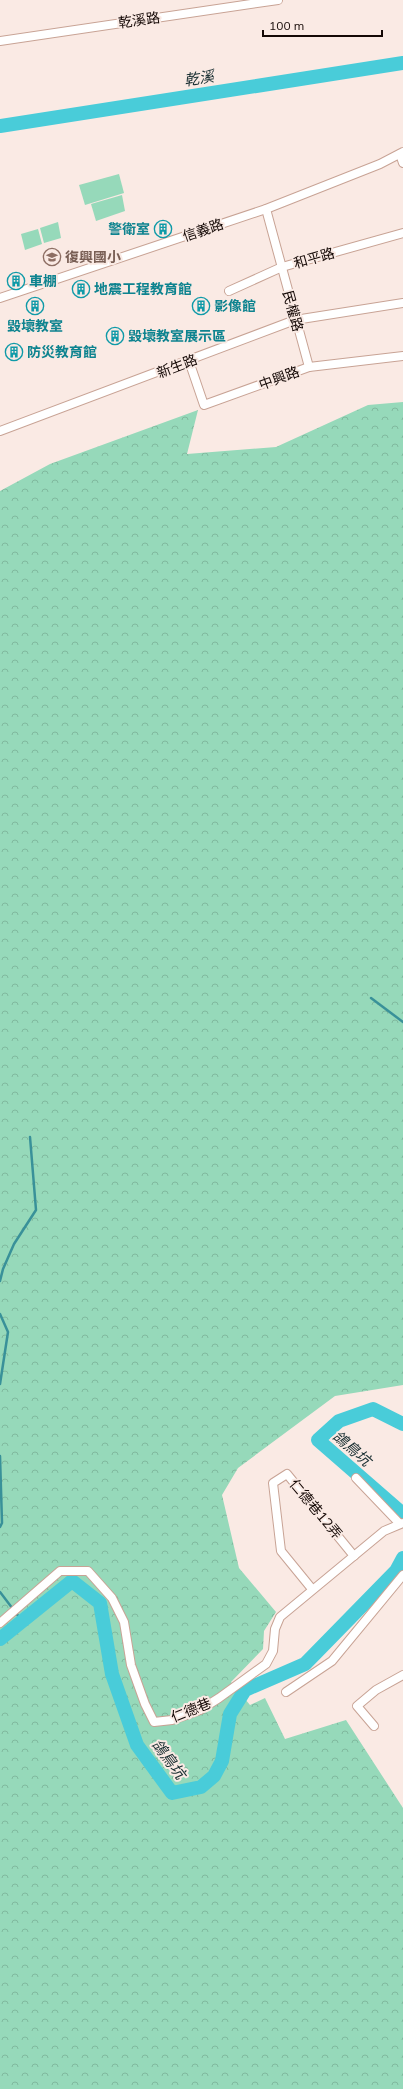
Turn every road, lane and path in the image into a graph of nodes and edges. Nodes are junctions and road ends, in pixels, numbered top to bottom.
1 (278, 0) edge
2 (0, 41) edge
3 (402, 153) edge
4 (403, 163) edge
5 (266, 209) junction
6 (403, 233) edge
7 (282, 267) junction
8 (229, 291) dead end
9 (0, 298) edge
10 (403, 303) edge
11 (295, 320) junction
12 (403, 356) edge
13 (190, 361) junction
14 (309, 367) junction
15 (0, 431) edge
16 (356, 1478) dead end
17 (401, 1523) edge
18 (354, 1556) junction
19 (403, 1575) edge
20 (312, 1589) junction
21 (0, 1623) edge
22 (403, 1675) edge
23 (286, 1692) dead end
24 (374, 1726) dead end

1 - 2 street, 乾溪路
3 - 4 street
3 - 5 street, 信義路
5 - 7 street, 民權路
5 - 9 street, 信義路
6 - 7 street, 和平路
7 - 8 street, 和平路
7 - 11 street, 民權路
10 - 11 street, 新生路
11 - 13 street, 新生路
11 - 14 street, 民權路
12 - 14 street, 中興路
13 - 14 street, 中興路
13 - 15 street, 新生路
16 - 17 street, 仁德巷
17 - 18 street, 仁德巷
18 - 20 street, 仁德巷
18 - 20 street, 仁德巷12弄
19 - 23 street
20 - 21 street, 仁德巷
22 - 24 street

